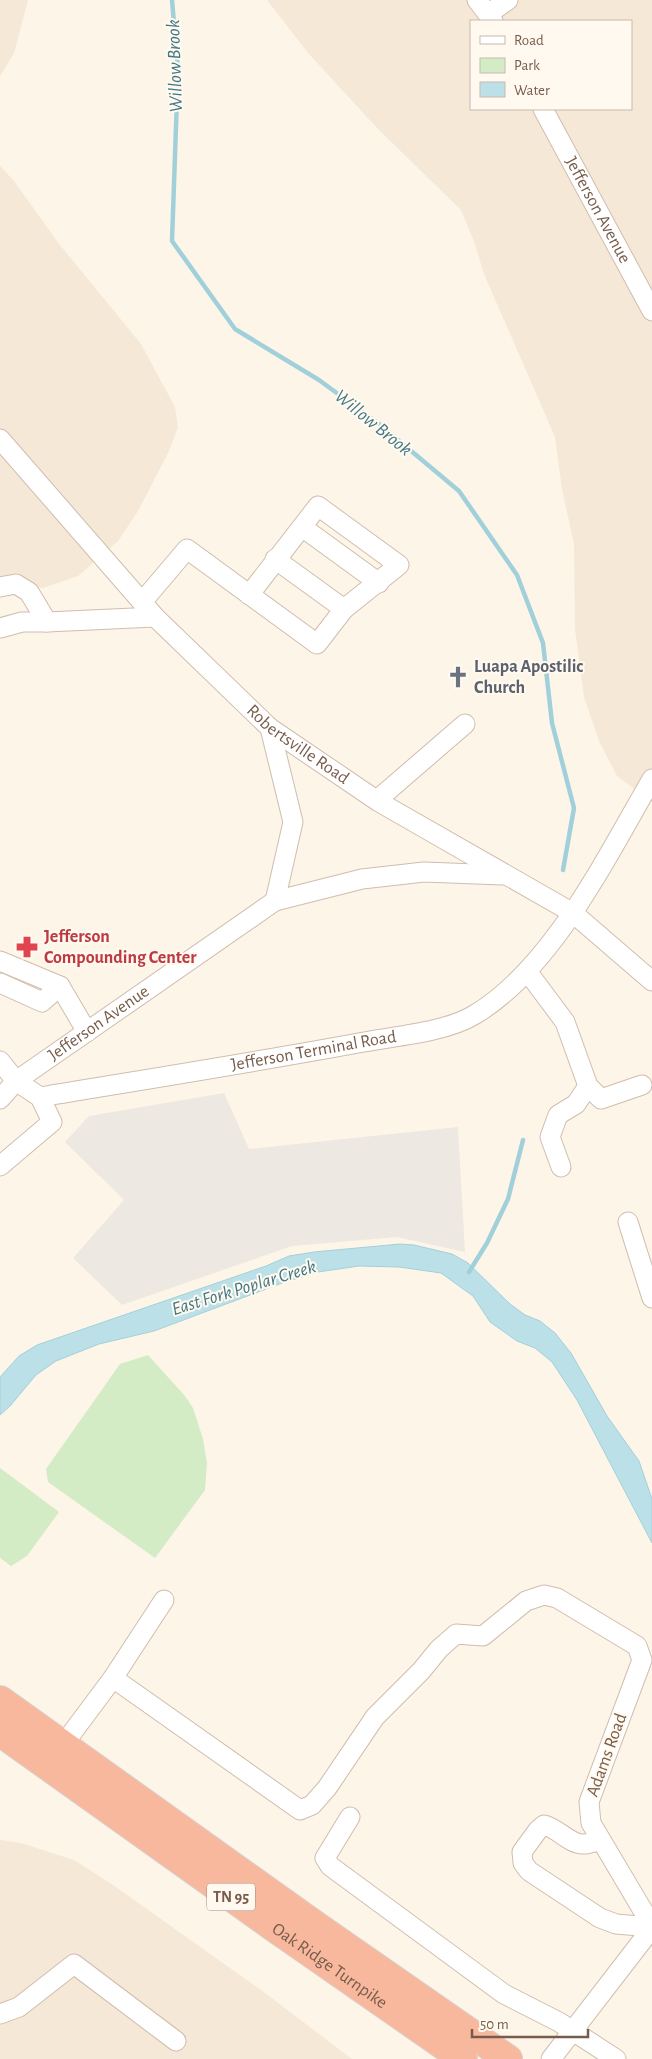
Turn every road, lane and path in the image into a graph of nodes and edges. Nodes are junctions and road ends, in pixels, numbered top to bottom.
1 (508, 0) edge
2 (486, 12) edge
3 (544, 110) edge
4 (652, 311) edge
5 (0, 439) edge
6 (302, 526) junction
7 (276, 559) junction
8 (379, 583) junction
9 (0, 587) edge
10 (249, 595) junction
11 (142, 602) junction
12 (344, 609) junction
13 (156, 617) junction
14 (47, 622) junction
15 (0, 628) edge
16 (466, 724) dead end
17 (270, 728) junction
18 (652, 779) edge
19 (377, 800) junction
20 (506, 876) junction
21 (275, 901) junction
22 (573, 913) junction
23 (0, 961) edge
24 (527, 971) junction
25 (652, 981) edge
26 (0, 983) edge
27 (60, 986) junction
28 (87, 1032) junction
29 (0, 1062) edge
30 (16, 1082) junction
31 (642, 1085) dead end
32 (588, 1086) junction
33 (40, 1096) junction
34 (0, 1098) edge
35 (0, 1166) edge
36 (561, 1167) dead end
37 (628, 1222) dead end
38 (652, 1298) edge
39 (164, 1600) dead end
40 (113, 1678) junction
41 (0, 1700) edge
42 (0, 1732) edge
43 (56, 1755) junction
44 (350, 1817) dead end
45 (600, 1840) junction
46 (652, 1927) edge
47 (0, 2014) edge
48 (572, 2031) junction
49 (176, 2041) dead end
50 (463, 2059) edge
51 (508, 2059) edge
52 (551, 2059) edge
53 (616, 2059) edge

1 - 2 street
3 - 4 street, Jefferson Avenue
5 - 11 street, Robertsville Road
6 - 7 street
6 - 8 street
6 - 8 street
7 - 10 street
7 - 12 street
8 - 12 street
9 - 14 street
10 - 11 street
10 - 12 street
11 - 13 street, Robertsville Road
13 - 14 street
13 - 17 street, Robertsville Road
14 - 15 street
16 - 19 street
17 - 19 street, Robertsville Road
17 - 21 street
18 - 22 street
19 - 20 street, Robertsville Road
20 - 21 street, Jefferson Avenue
20 - 22 street, Robertsville Road
21 - 28 street, Jefferson Avenue
22 - 24 street, Jefferson Terminal Road
22 - 25 street, Robertsville Road
23 - 27 street
24 - 32 street
24 - 33 street, Jefferson Terminal Road
26 - 27 street
27 - 28 street
28 - 30 street, Jefferson Avenue
29 - 30 street
30 - 33 street
30 - 34 street, Jefferson Avenue
31 - 32 street
32 - 36 street
33 - 35 street
37 - 38 street
39 - 40 street
40 - 43 street
40 - 45 street, Adams Road
41 - 43 highway
42 - 43 highway, Oak Ridge Turnpike / TN 95
43 - 50 highway, Oak Ridge Turnpike / TN 95
43 - 51 highway
44 - 48 street
45 - 46 street, Adams Road
45 - 46 street
46 - 48 street
47 - 49 street
48 - 52 street
48 - 53 street

